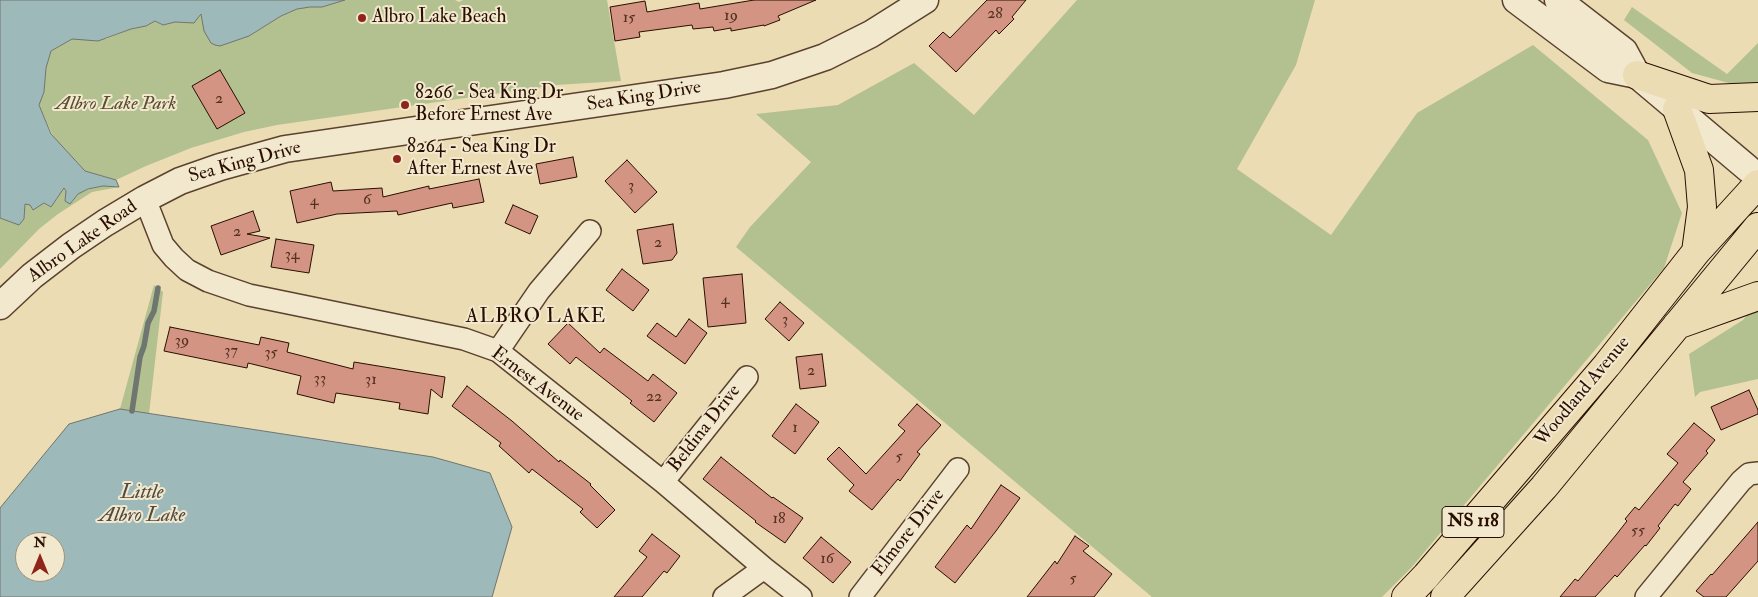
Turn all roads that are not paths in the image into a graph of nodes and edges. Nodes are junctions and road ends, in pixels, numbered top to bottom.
1 (925, 0) edge
2 (1516, 0) edge
3 (1558, 0) edge
4 (1636, 75) junction
5 (1758, 98) edge
6 (1677, 109) junction
7 (1758, 177) edge
8 (1758, 184) edge
9 (145, 199) junction
10 (1758, 227) edge
11 (590, 231) dead end
12 (1696, 252) junction
13 (1758, 296) edge
14 (0, 306) edge
15 (1676, 326) junction
16 (498, 351) junction
17 (747, 377) dead end
18 (958, 469) dead end
19 (1758, 472) edge
20 (663, 482) junction
21 (764, 568) junction
22 (724, 597) edge
23 (801, 597) edge
24 (860, 597) edge
25 (1406, 597) edge
26 (1445, 597) edge
27 (1646, 597) edge

1 - 9 street, Sea King Drive
2 - 4 street
3 - 4 street
4 - 5 main road
4 - 6 street
6 - 7 street
6 - 12 main road
8 - 12 main road, Woodland Avenue / NS 118
9 - 14 street, Albro Lake Road
9 - 16 street, Ernest Avenue
10 - 15 main road, Woodland Avenue / NS 118
11 - 16 street
12 - 25 main road, Woodland Avenue / NS 118
13 - 15 main road
15 - 26 main road, Woodland Avenue / NS 118
16 - 20 street, Ernest Avenue
17 - 20 street, Beldina Drive
18 - 24 street, Elmore Drive
19 - 27 street
20 - 21 street, Ernest Avenue
21 - 22 street
21 - 23 street, Ernest Avenue

